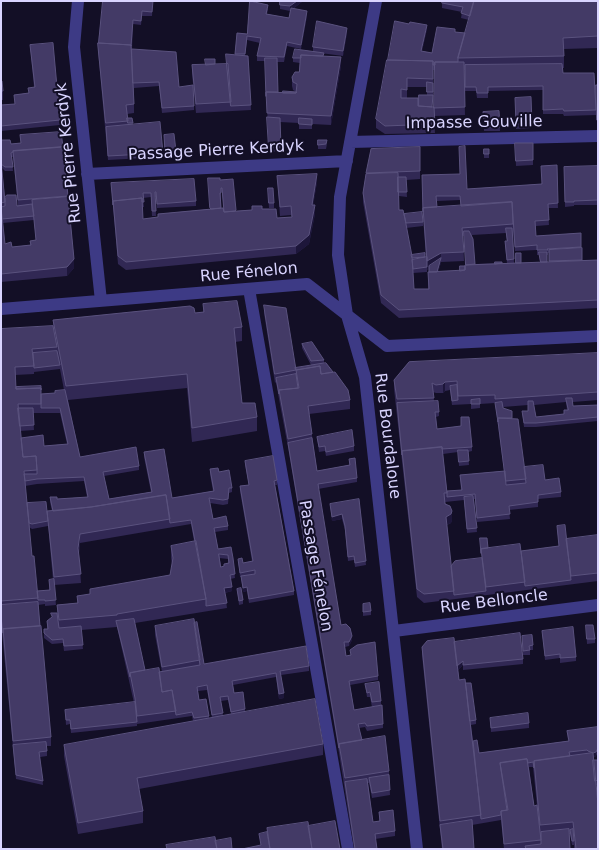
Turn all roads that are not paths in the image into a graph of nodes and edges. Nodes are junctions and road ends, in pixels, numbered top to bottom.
1 (78, 1) edge
2 (376, 1) edge
3 (598, 136) edge
4 (350, 142) junction
5 (347, 161) junction
6 (87, 174) junction
7 (249, 289) junction
8 (101, 300) junction
9 (1, 309) edge
10 (346, 315) junction
11 (598, 336) edge
12 (598, 605) edge
13 (394, 631) junction
14 (348, 849) edge
15 (417, 849) edge

1 - 6 street, Rue Pierre Kerdyk
2 - 4 street, Rue Bourdaloue
3 - 4 street, Impasse Gouville
4 - 5 street, Rue Bourdaloue
5 - 6 street, Passage Pierre Kerdyk
5 - 10 street, Rue Bourdaloue
6 - 8 street, Rue Pierre Kerdyk
7 - 8 street, Rue Fénelon
7 - 10 street, Rue Fénelon
7 - 14 street, Passage Fénelon
8 - 9 street, Rue Fénelon
10 - 11 street, Rue Fénelon
10 - 13 street, Rue Bourdaloue
12 - 13 street, Rue Belloncle
13 - 15 street, Rue Bourdaloue

